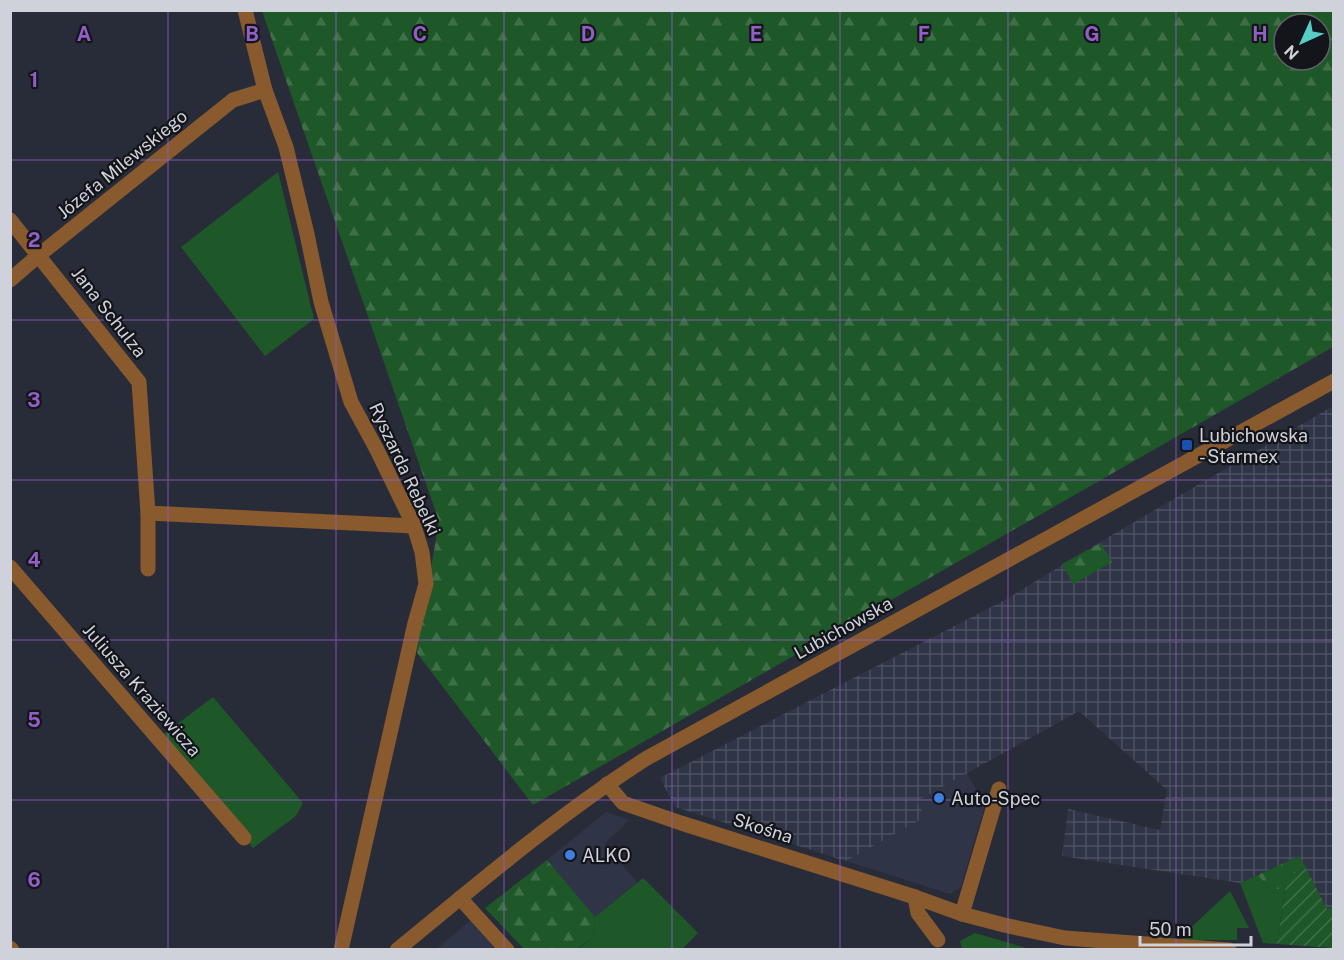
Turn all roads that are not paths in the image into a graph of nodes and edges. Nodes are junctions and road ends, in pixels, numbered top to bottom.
1 (245, 10) edge
2 (265, 90) junction
3 (10, 220) edge
4 (39, 255) junction
5 (10, 280) edge
6 (1334, 381) edge
7 (148, 513) junction
8 (414, 526) junction
9 (10, 567) edge
10 (148, 569) dead end
11 (607, 784) junction
12 (999, 789) dead end
13 (244, 838) dead end
14 (915, 897) junction
15 (460, 898) junction
16 (962, 914) junction
17 (938, 940) dead end
18 (341, 950) edge
19 (397, 950) edge
20 (507, 950) edge
21 (1229, 950) edge

1 - 2 street, Ryszarda Rebelki
2 - 4 street, Józefa Milewskiego
2 - 8 street, Ryszarda Rebelki
3 - 4 street, Jana Schulza
4 - 5 street, Józefa Milewskiego
4 - 7 street, Jana Schulza
6 - 11 street, Lubichowska
7 - 8 street
7 - 10 street, Jana Schulza
8 - 18 street, Ryszarda Rebelki
9 - 13 street, Juliusza Kraziewicza
11 - 14 street, Skośna
11 - 15 street, Lubichowska
12 - 16 street
14 - 16 street, Skośna
14 - 17 street
15 - 19 street, Lubichowska
15 - 20 street
16 - 21 street, Skośna

